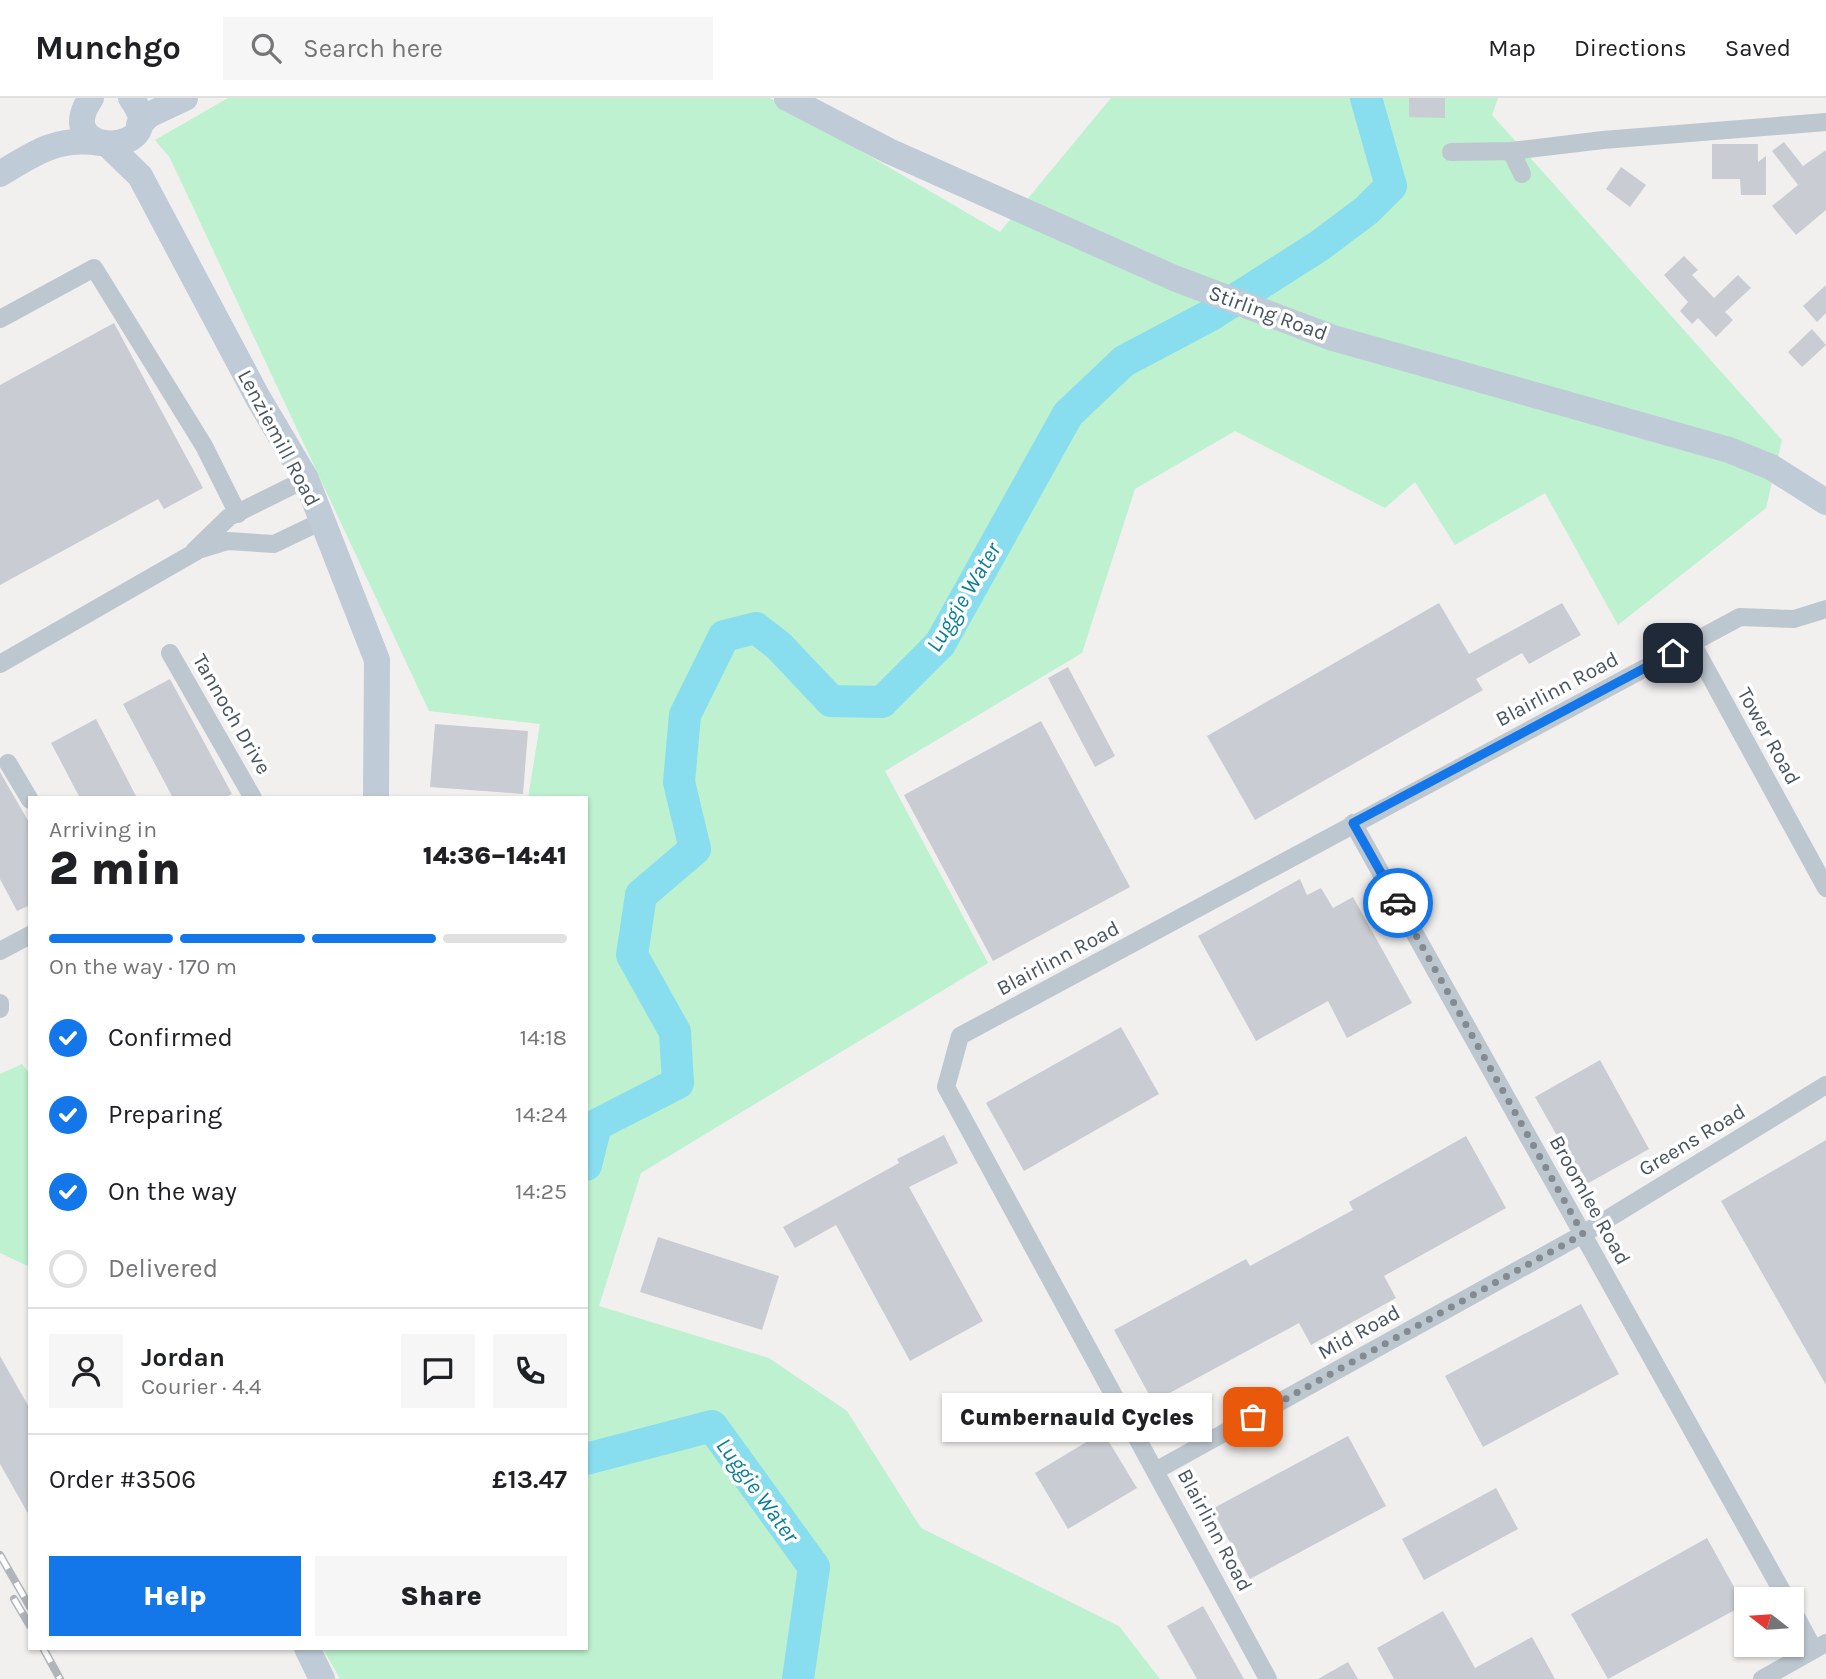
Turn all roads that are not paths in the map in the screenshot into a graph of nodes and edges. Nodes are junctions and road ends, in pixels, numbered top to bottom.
1 (131, 98) edge
2 (185, 98) edge
3 (787, 98) edge
4 (88, 101) edge
5 (1826, 122) edge
6 (137, 128) junction
7 (104, 144) junction
8 (1511, 151) junction
9 (1451, 152) dead end
10 (0, 173) edge
11 (1521, 174) dead end
12 (140, 176) junction
13 (0, 319) edge
14 (1771, 467) junction
15 (1826, 475) edge
16 (306, 479) junction
17 (1826, 502) edge
18 (238, 514) junction
19 (322, 521) junction
20 (197, 551) junction
21 (1826, 609) edge
22 (1692, 643) junction
23 (170, 653) dead end
24 (0, 664) edge
25 (8, 763) dead end
26 (252, 796) edge
27 (376, 796) edge
28 (28, 797) edge
29 (1353, 823) junction
30 (1826, 888) edge
31 (28, 936) edge
32 (0, 951) edge
33 (0, 1003) edge
34 (0, 1009) edge
35 (1826, 1085) edge
36 (1583, 1234) junction
37 (1157, 1470) junction
38 (1780, 1587) edge
39 (1804, 1625) edge
40 (1820, 1646) edge
41 (308, 1650) edge
42 (321, 1679) edge
43 (1268, 1679) edge
44 (1762, 1679) edge

1 - 6 main road, Lenziemill Road
2 - 6 main road
3 - 14 main road, Stirling Road
4 - 7 main road, Lenziemill Road
5 - 8 street
6 - 7 main road
6 - 12 main road, Lenziemill Road
7 - 10 main road
7 - 12 main road, Lenziemill Road
8 - 9 street
8 - 11 street
12 - 16 main road, Lenziemill Road
13 - 18 street
14 - 15 main road, Stirling Road
14 - 17 main road, Stirling Road
16 - 18 street
16 - 19 main road, Lenziemill Road
18 - 20 street
19 - 20 street
19 - 27 main road, Lenziemill Road
20 - 24 street
21 - 22 street, Blairlinn Road
22 - 29 street, Blairlinn Road
22 - 30 street, Tower Road
23 - 26 street, Tannoch Drive
25 - 28 street
29 - 36 street, Broomlee Road
29 - 37 street, Blairlinn Road
31 - 32 street
33 - 34 street
35 - 36 street, Greens Road
36 - 37 street, Mid Road
36 - 38 street, Broomlee Road
37 - 43 street, Blairlinn Road
39 - 40 street
40 - 44 street
41 - 42 main road

